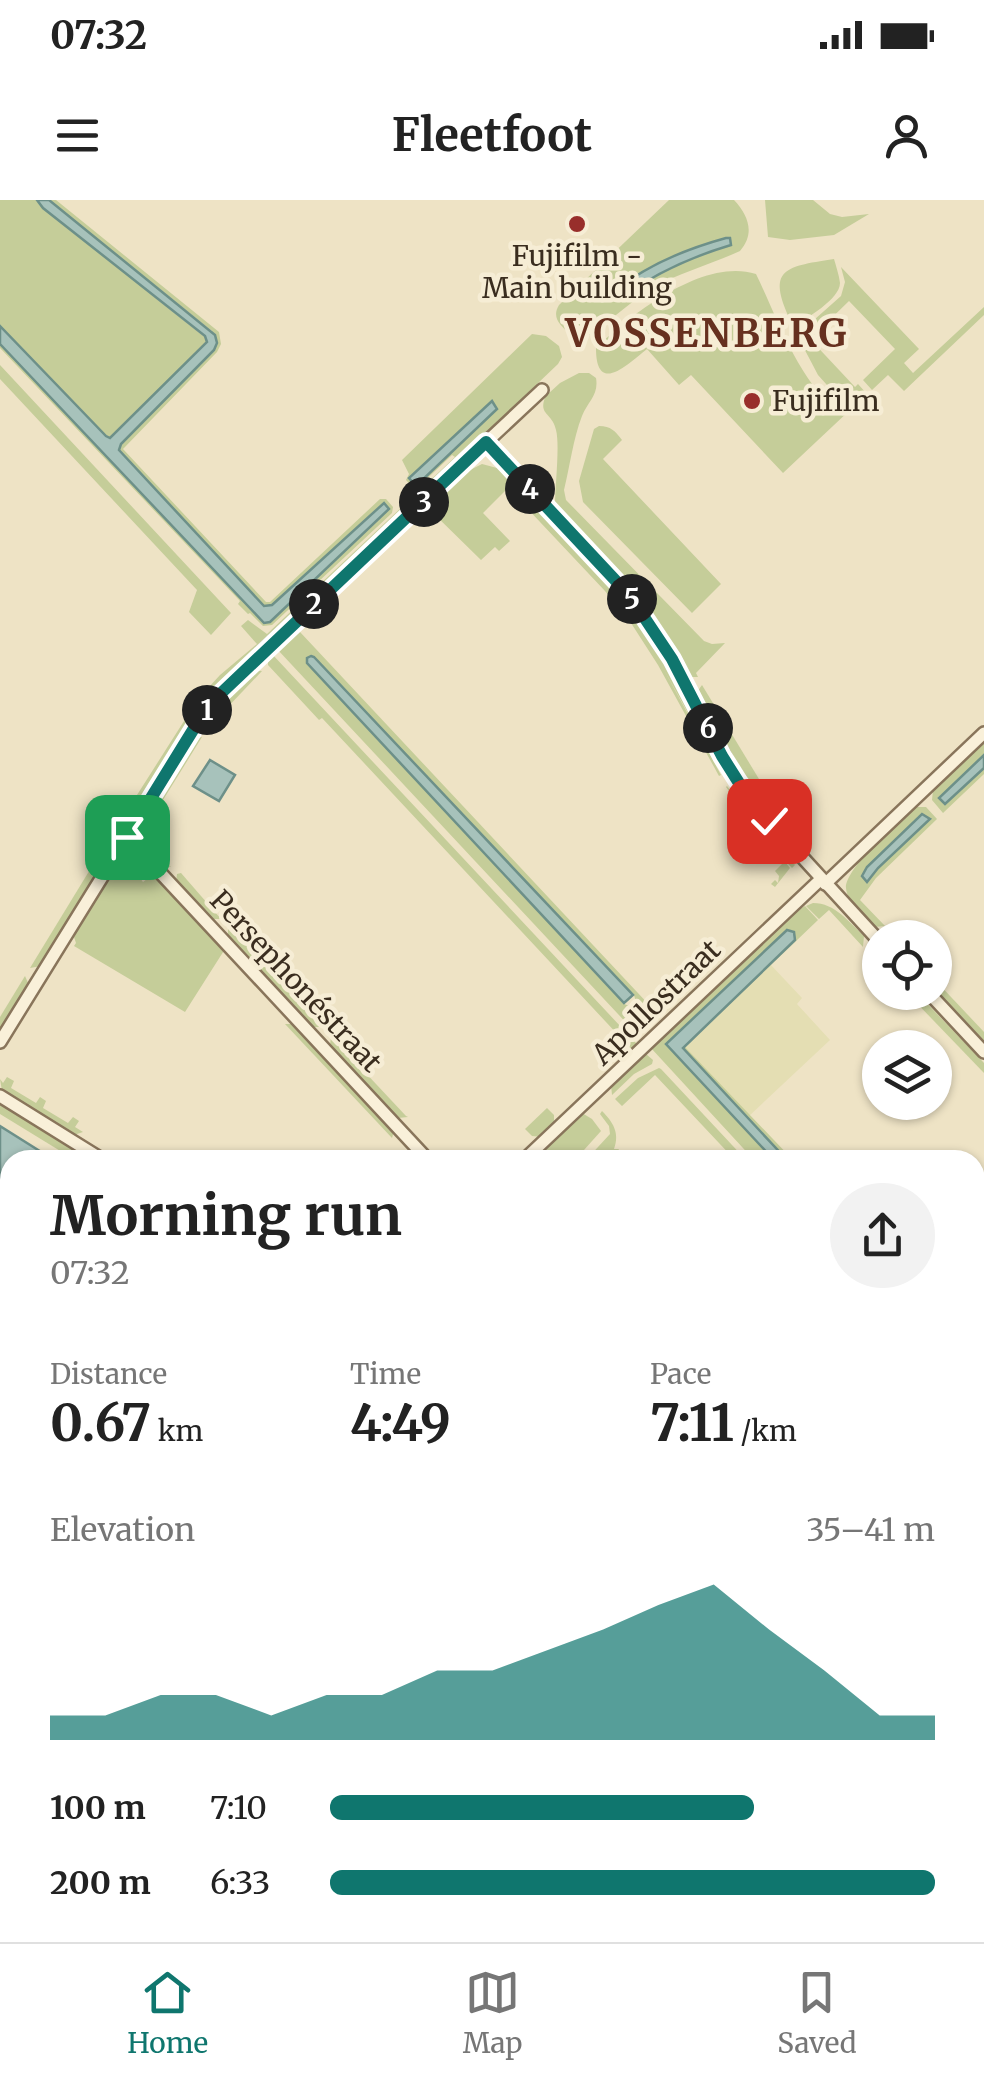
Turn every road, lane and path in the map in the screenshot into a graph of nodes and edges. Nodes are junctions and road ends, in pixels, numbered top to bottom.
1 (542, 390) dead end
2 (486, 442) junction
3 (984, 734) edge
4 (127, 837) junction
5 (823, 881) junction
6 (862, 923) edge
7 (945, 1010) edge
8 (0, 1042) edge
9 (984, 1052) edge
10 (0, 1096) edge
11 (87, 1150) edge
12 (419, 1150) edge
13 (535, 1150) edge

1 - 2 street
2 - 4 street
2 - 5 street
3 - 5 street, Apollostraat
4 - 8 street
4 - 12 street, Persephonéstraat
5 - 6 street
5 - 13 street, Apollostraat
7 - 9 street
10 - 11 street

